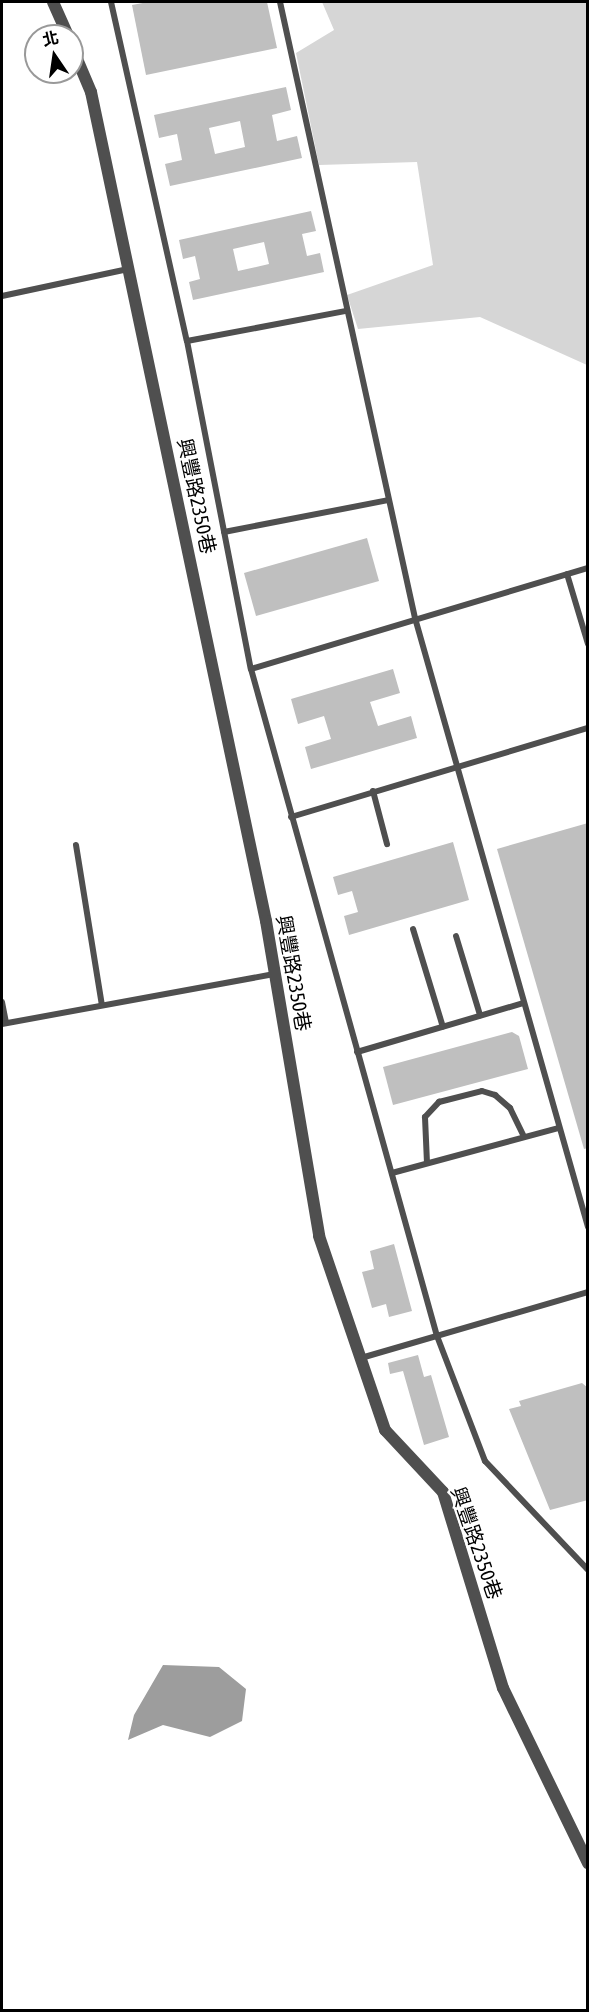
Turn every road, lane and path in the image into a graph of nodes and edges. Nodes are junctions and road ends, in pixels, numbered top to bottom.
1 (53, 2) edge
2 (111, 2) edge
3 (280, 2) edge
4 (63, 24) edge
5 (84, 75) edge
6 (129, 269) junction
7 (2, 296) edge
8 (346, 311) junction
9 (187, 341) junction
10 (388, 500) junction
11 (225, 532) junction
12 (588, 568) edge
13 (567, 574) junction
14 (415, 618) junction
15 (588, 644) edge
16 (251, 669) junction
17 (588, 728) edge
18 (455, 765) junction
19 (373, 791) junction
20 (291, 817) junction
21 (387, 843) dead end
22 (76, 845) dead end
23 (412, 929) dead end
24 (456, 936) dead end
25 (275, 974) junction
26 (2, 1002) edge
27 (523, 1003) junction
28 (102, 1005) junction
29 (480, 1015) junction
30 (4, 1023) edge
31 (442, 1026) junction
32 (357, 1052) junction
33 (559, 1128) junction
34 (524, 1137) junction
35 (427, 1163) junction
36 (392, 1173) junction
37 (588, 1227) edge
38 (588, 1292) edge
39 (437, 1336) junction
40 (359, 1359) junction
41 (588, 1570) edge
42 (588, 1863) edge

1 - 4 street
2 - 9 lane
3 - 8 lane
5 - 6 street, 興豐路2350巷
6 - 7 lane
6 - 25 street, 興豐路2350巷
8 - 9 lane
8 - 10 lane
9 - 11 lane
10 - 11 lane
10 - 14 lane
11 - 16 lane
12 - 13 lane
13 - 14 lane
13 - 15 lane
14 - 16 lane
14 - 18 lane
16 - 20 lane
17 - 18 lane
18 - 19 lane
18 - 27 lane
19 - 20 lane
19 - 21 lane
20 - 32 lane
22 - 28 lane
23 - 31 lane
24 - 29 lane
25 - 28 lane
25 - 40 street, 興豐路2350巷
26 - 30 lane
27 - 29 lane
27 - 33 lane
28 - 30 lane
29 - 31 lane
31 - 32 lane
32 - 36 lane
33 - 34 lane
33 - 37 lane
34 - 35 lane
34 - 35 lane
35 - 36 lane
36 - 39 lane
38 - 39 lane
39 - 40 lane
39 - 41 lane
40 - 42 street, 興豐路2350巷

